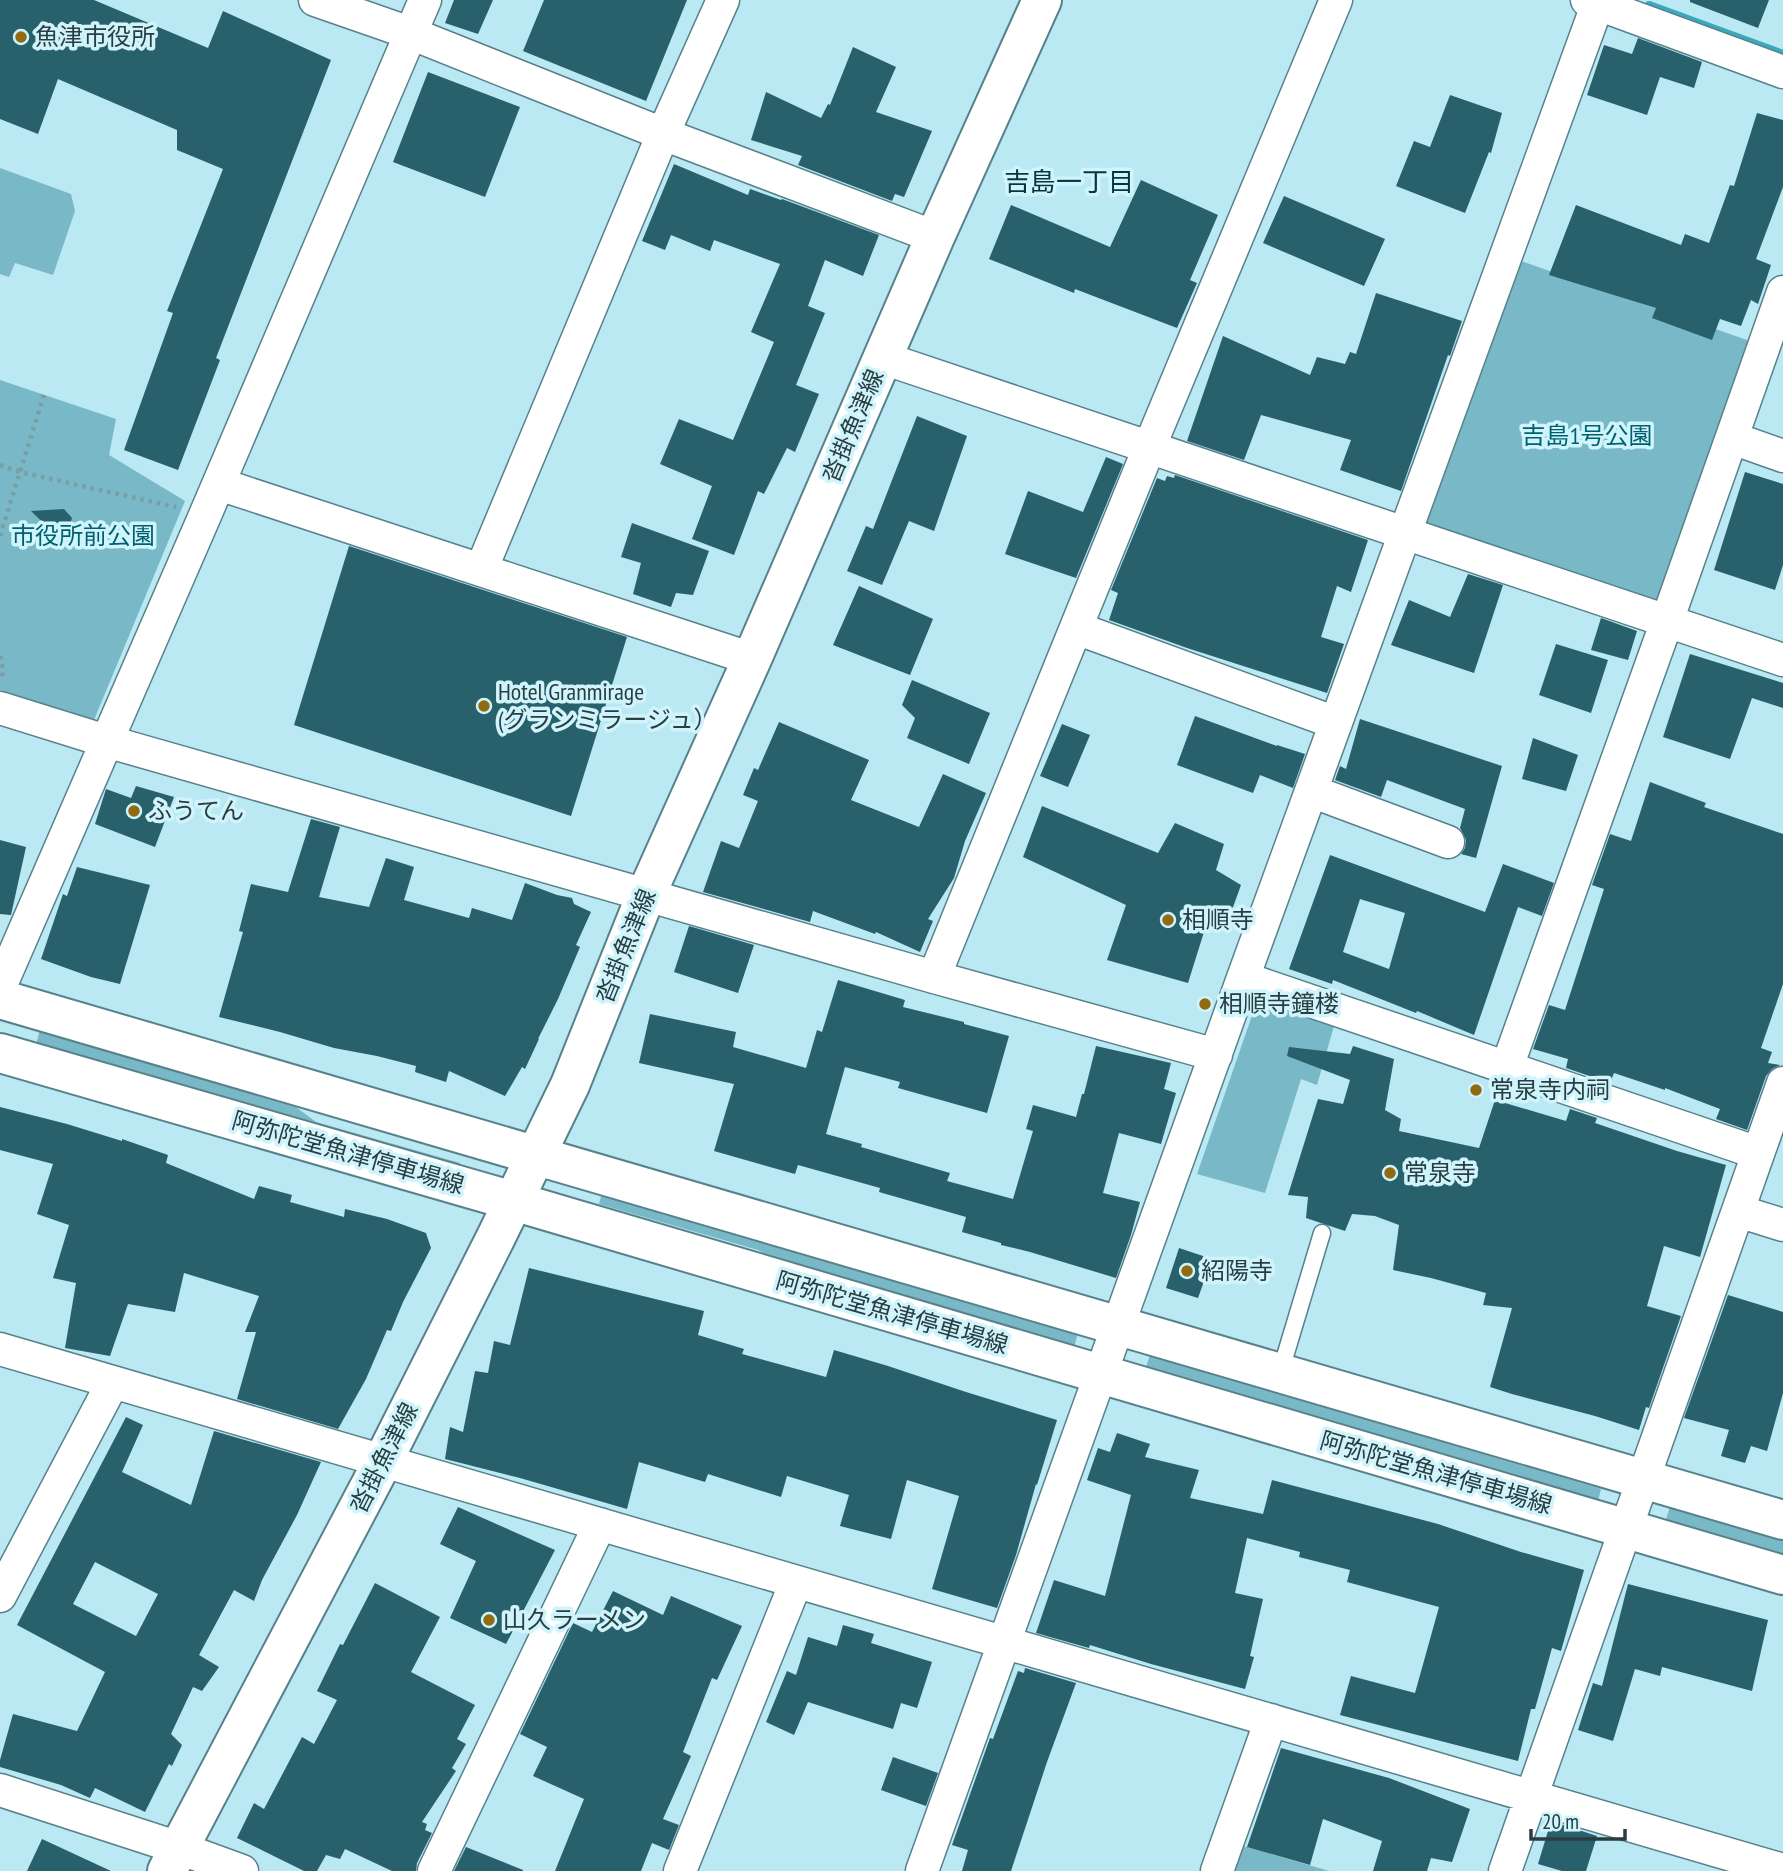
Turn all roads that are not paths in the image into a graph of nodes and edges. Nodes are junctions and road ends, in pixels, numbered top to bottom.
1 (315, 0) edge
2 (425, 0) edge
3 (723, 0) edge
4 (1042, 0) edge
5 (1336, 0) edge
6 (1595, 1) edge
7 (410, 33) junction
8 (1783, 72) edge
9 (663, 134) junction
10 (935, 237) junction
11 (1783, 292) edge
12 (883, 358) junction
13 (1732, 438) junction
14 (1149, 448) junction
15 (1783, 456) edge
16 (219, 484) junction
17 (1406, 533) junction
18 (481, 570) junction
19 (1667, 621) junction
20 (1076, 628) junction
21 (752, 659) junction
22 (1783, 660) edge
23 (0, 708) edge
24 (1336, 723) junction
25 (106, 741) junction
26 (1311, 791) junction
27 (1448, 842) dead end
28 (646, 895) junction
29 (934, 977) junction
30 (1243, 978) junction
31 (0, 987) edge
32 (0, 999) edge
33 (0, 1053) edge
34 (1216, 1055) junction
35 (1507, 1067) junction
36 (1783, 1083) edge
37 (1758, 1153) junction
38 (535, 1155) junction
39 (513, 1201) junction
40 (1738, 1211) junction
41 (1783, 1225) edge
42 (1322, 1233) dead end
43 (1118, 1325) junction
44 (0, 1349) edge
45 (1280, 1373) junction
46 (1101, 1375) junction
47 (113, 1382) junction
48 (383, 1461) junction
49 (1644, 1480) junction
50 (1783, 1520) edge
51 (600, 1524) junction
52 (1626, 1529) junction
53 (1783, 1575) edge
54 (796, 1582) junction
55 (0, 1596) edge
56 (1004, 1642) junction
57 (1271, 1720) junction
58 (0, 1790) edge
59 (1531, 1796) junction
60 (174, 1859) edge
61 (1783, 1870) edge
62 (242, 1871) edge
63 (434, 1871) edge
64 (680, 1871) edge
65 (922, 1871) edge
66 (1217, 1871) edge
67 (1504, 1871) edge

1 - 7 street
2 - 7 street
3 - 9 street
4 - 10 main road, 沓掛魚津線
5 - 14 street
6 - 8 street
6 - 17 street
7 - 9 street
7 - 16 street
9 - 10 street
9 - 18 street
10 - 12 main road, 沓掛魚津線
11 - 13 street
12 - 14 street
12 - 21 main road, 沓掛魚津線
13 - 15 street
13 - 19 street
14 - 17 street
14 - 20 street
16 - 18 street
16 - 25 street
17 - 19 street
17 - 24 street
18 - 21 street
19 - 22 street
19 - 35 street
20 - 24 street
20 - 29 street
21 - 28 main road, 沓掛魚津線
23 - 25 street
24 - 26 street
25 - 28 street
25 - 31 street
26 - 27 street
26 - 30 street
28 - 29 street
28 - 38 main road, 沓掛魚津線
29 - 34 street
30 - 34 street
30 - 35 street
32 - 38 main road, 阿弥陀堂魚津停車場線
33 - 39 main road, 阿弥陀堂魚津停車場線
34 - 43 street
35 - 37 street
36 - 37 street
37 - 40 street
38 - 39 main road, 沓掛魚津線
38 - 43 main road, 阿弥陀堂魚津停車場線
39 - 46 main road, 阿弥陀堂魚津停車場線
39 - 48 main road, 沓掛魚津線
40 - 41 street
40 - 49 street
42 - 45 lane
43 - 45 main road, 阿弥陀堂魚津停車場線
43 - 46 street
44 - 47 street
45 - 49 main road, 阿弥陀堂魚津停車場線
46 - 52 main road, 阿弥陀堂魚津停車場線
46 - 56 street
47 - 48 street
47 - 55 street
48 - 51 street
48 - 60 main road, 沓掛魚津線
49 - 50 main road, 阿弥陀堂魚津停車場線
49 - 52 street
51 - 54 street
51 - 63 street
52 - 53 main road, 阿弥陀堂魚津停車場線
52 - 59 street
54 - 56 street
54 - 64 street
56 - 57 street
56 - 65 street
57 - 59 street
57 - 66 street
58 - 60 street
59 - 61 street
59 - 67 street
60 - 62 street

